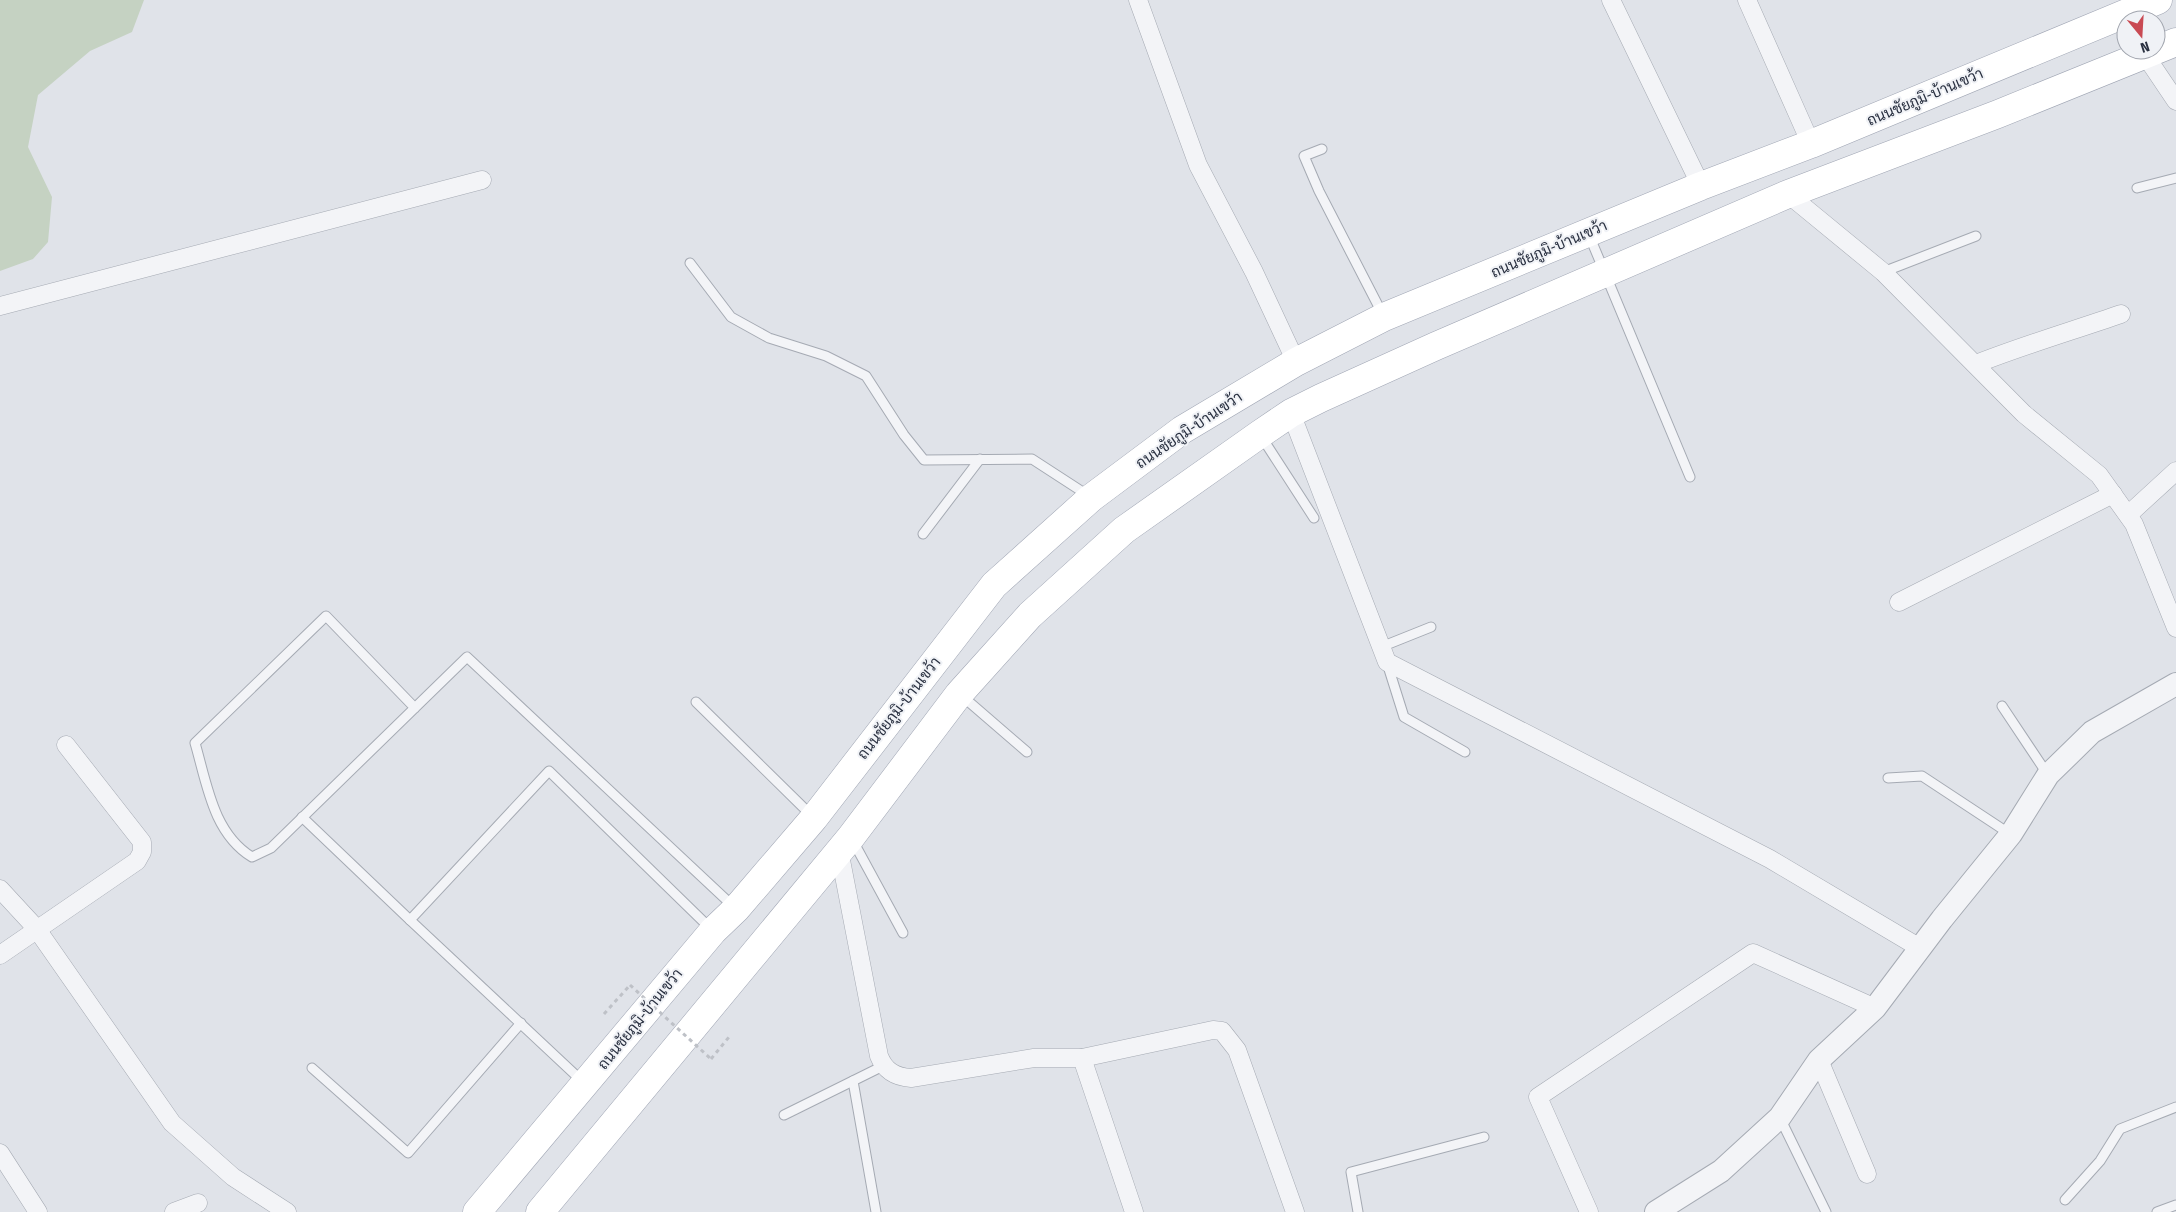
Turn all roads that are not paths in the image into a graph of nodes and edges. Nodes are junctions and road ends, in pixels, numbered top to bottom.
1 (1138, 0) edge
2 (1611, 0) edge
3 (1748, 0) edge
4 (2158, 0) edge
5 (2132, 60) edge
6 (2147, 60) edge
7 (2176, 101) edge
8 (1811, 144) junction
9 (1322, 150) dead end
10 (2176, 178) edge
11 (482, 180) dead end
12 (1701, 186) junction
13 (2137, 188) dead end
14 (1788, 194) junction
15 (1588, 232) junction
16 (1976, 236) dead end
17 (690, 262) dead end
18 (1882, 272) junction
19 (1604, 273) junction
20 (0, 306) edge
21 (2121, 314) dead end
22 (1384, 317) junction
23 (1296, 362) junction
24 (1976, 364) junction
25 (1292, 413) junction
26 (1260, 434) junction
27 (980, 459) junction
28 (2176, 470) edge
29 (1690, 477) dead end
30 (2113, 494) junction
31 (1091, 498) junction
32 (2128, 515) junction
33 (1314, 518) dead end
34 (923, 534) dead end
35 (1899, 602) dead end
36 (1431, 627) dead end
37 (2176, 628) edge
38 (1384, 655) junction
39 (2176, 684) edge
40 (959, 694) junction
41 (696, 702) dead end
42 (2002, 706) dead end
43 (415, 708) junction
44 (66, 745) dead end
45 (1027, 752) dead end
46 (1465, 752) dead end
47 (2048, 775) junction
48 (1888, 778) dead end
49 (302, 817) junction
50 (814, 818) junction
51 (2011, 834) junction
52 (845, 843) junction
53 (0, 889) edge
54 (736, 909) junction
55 (410, 920) junction
56 (36, 928) junction
57 (713, 931) junction
58 (903, 933) dead end
59 (1920, 948) junction
60 (0, 955) edge
61 (1875, 1008) junction
62 (521, 1023) junction
63 (1082, 1058) junction
64 (1819, 1060) junction
65 (884, 1066) junction
66 (312, 1068) dead end
67 (853, 1081) junction
68 (586, 1084) junction
69 (2176, 1106) edge
70 (784, 1115) dead end
71 (1780, 1117) junction
72 (1484, 1137) dead end
73 (0, 1153) edge
74 (1867, 1174) dead end
75 (2065, 1200) dead end
76 (198, 1202) dead end
77 (2176, 1205) edge
78 (38, 1212) edge
79 (174, 1212) edge
80 (288, 1212) edge
81 (477, 1212) edge
82 (540, 1212) edge
83 (876, 1212) edge
84 (1134, 1212) edge
85 (1295, 1212) edge
86 (1358, 1212) edge
87 (1589, 1212) edge
88 (1656, 1212) edge
89 (1826, 1212) edge
90 (2157, 1212) edge

1 - 23 street
2 - 12 street
3 - 8 street
4 - 8 main road, ถนนชัยภูมิ-บ้านเขว้า
5 - 14 main road
6 - 7 street
8 - 12 main road, ถนนชัยภูมิ-บ้านเขว้า
9 - 22 lane
10 - 13 lane
11 - 20 street
12 - 15 main road, ถนนชัยภูมิ-บ้านเขว้า
14 - 18 street
14 - 19 main road
15 - 19 lane
15 - 22 main road, ถนนชัยภูมิ-บ้านเขว้า
16 - 18 lane
17 - 27 lane
18 - 24 street
19 - 25 main road
19 - 29 lane
21 - 24 street
22 - 23 main road, ถนนชัยภูมิ-บ้านเขว้า
23 - 31 main road, ถนนชัยภูมิ-บ้านเขว้า
24 - 30 street
25 - 26 main road
25 - 38 street
26 - 33 lane
26 - 40 main road
27 - 31 lane
27 - 34 lane
28 - 32 street
30 - 32 street
30 - 35 street
31 - 50 main road, ถนนชัยภูมิ-บ้านเขว้า
32 - 37 street
36 - 38 lane
38 - 46 lane
38 - 59 street
39 - 47 street
40 - 45 lane
40 - 52 main road
41 - 50 lane
42 - 47 lane
43 - 49 lane
43 - 49 lane
43 - 54 lane
44 - 56 street
47 - 51 street
48 - 51 lane
49 - 55 lane
50 - 54 main road, ถนนชัยภูมิ-บ้านเขว้า
51 - 59 street
52 - 58 lane
52 - 65 street
52 - 82 main road
53 - 56 street
54 - 57 main road, ถนนชัยภูมิ-บ้านเขว้า
55 - 57 lane
55 - 62 lane
56 - 60 street
56 - 80 street
57 - 68 main road, ถนนชัยภูมิ-บ้านเขว้า
59 - 61 street
61 - 64 street
61 - 87 street
62 - 66 lane
62 - 68 lane
63 - 65 street
63 - 84 street
63 - 85 street
64 - 71 street
64 - 74 street
65 - 67 lane
67 - 70 lane
67 - 83 lane
68 - 81 main road, ถนนชัยภูมิ-บ้านเขว้า
69 - 75 lane
71 - 88 street
71 - 89 lane
72 - 86 lane
73 - 78 street
76 - 79 street
77 - 90 lane

